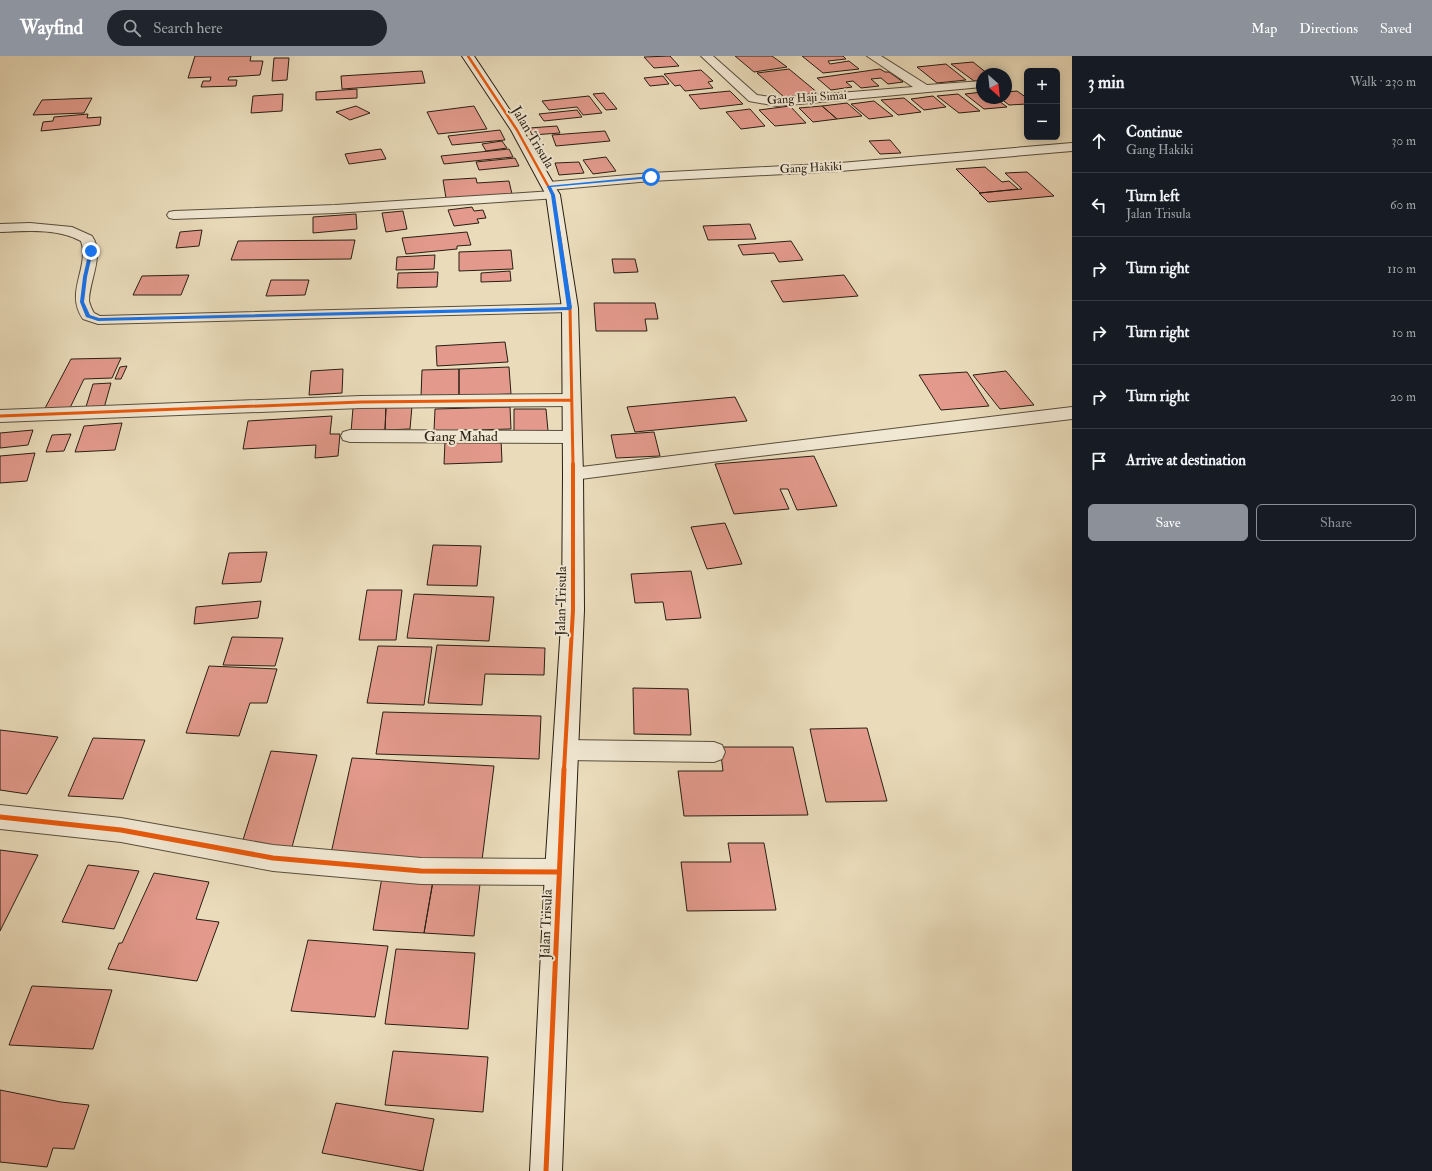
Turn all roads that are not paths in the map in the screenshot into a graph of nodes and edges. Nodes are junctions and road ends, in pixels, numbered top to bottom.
1 (468, 56) edge
2 (707, 56) edge
3 (873, 56) edge
4 (976, 85) edge
5 (925, 89) junction
6 (1072, 147) edge
7 (551, 190) junction
8 (174, 215) dead end
9 (0, 228) edge
10 (570, 308) junction
11 (571, 400) junction
12 (1072, 413) edge
13 (0, 416) edge
14 (350, 436) dead end
15 (572, 437) junction
16 (573, 474) junction
17 (565, 750) junction
18 (714, 752) dead end
19 (0, 817) edge
20 (559, 872) junction
21 (546, 1171) edge

1 - 7 street, Jalan Trisula
2 - 5 street, Gang Haji Simai
3 - 5 street
4 - 5 street, Gang Haji Simai
6 - 7 street, Gang Hakiki
7 - 8 street, Gang Hakiki
7 - 10 street, Jalan Trisula
9 - 10 lane
10 - 11 street, Jalan Trisula
11 - 13 street
11 - 15 street, Jalan Trisula
12 - 16 street
14 - 15 street, Gang Mahad
15 - 16 street, Jalan Trisula
16 - 17 street, Jalan Trisula
17 - 18 lane
17 - 20 street, Jalan Trisula
19 - 20 street
20 - 21 street, Jalan Trisula

